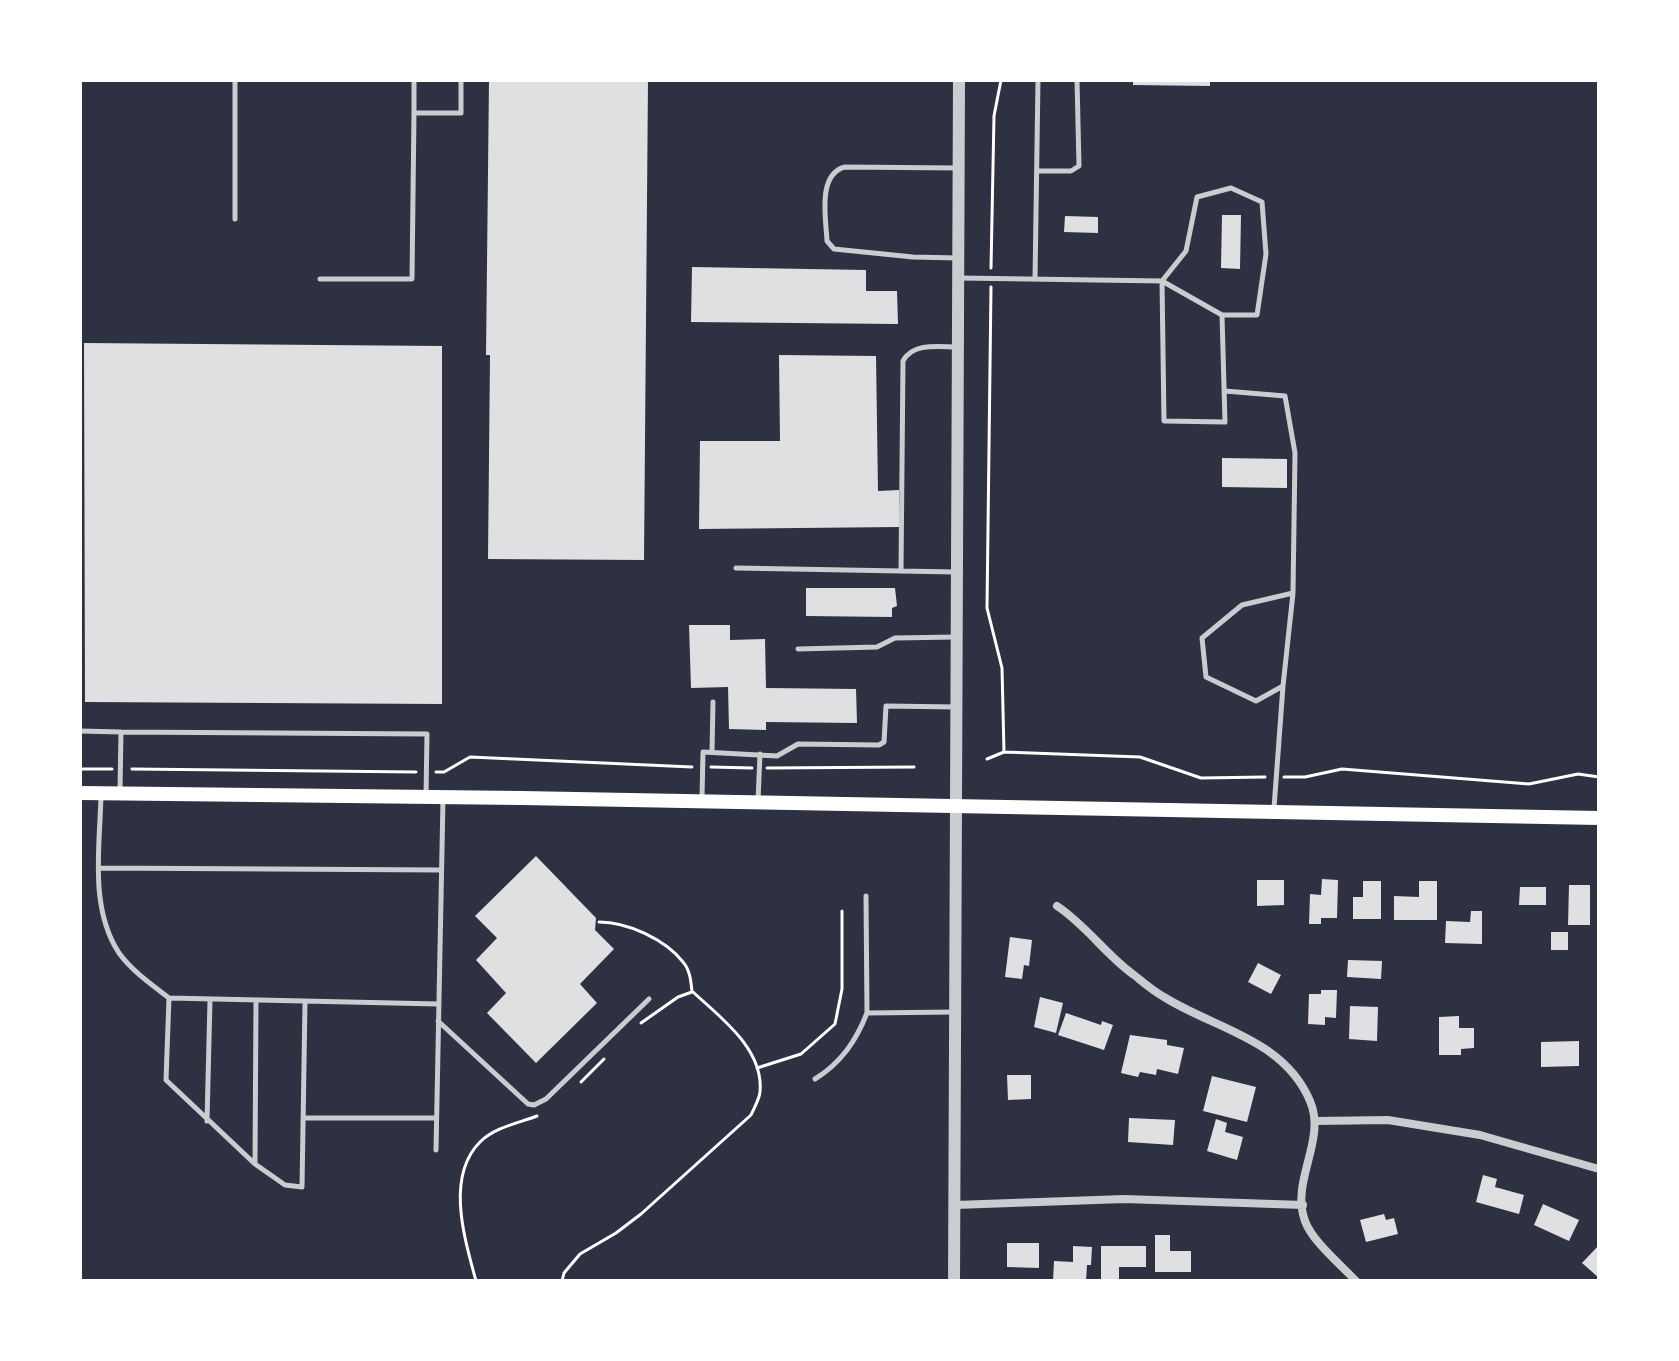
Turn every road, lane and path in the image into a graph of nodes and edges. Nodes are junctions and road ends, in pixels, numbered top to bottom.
1 (235, 80) edge
2 (414, 80) edge
3 (461, 80) edge
4 (959, 80) edge
5 (1001, 80) edge
6 (1038, 80) edge
7 (1077, 80) edge
8 (414, 113) junction
9 (959, 168) junction
10 (1037, 171) junction
11 (235, 219) dead end
12 (958, 258) junction
13 (959, 278) junction
14 (991, 278) junction
15 (320, 279) dead end
16 (1035, 279) junction
17 (1162, 281) junction
18 (1222, 315) junction
19 (958, 347) junction
20 (1225, 391) junction
21 (736, 568) dead end
22 (901, 571) junction
23 (956, 572) junction
24 (1293, 593) junction
25 (957, 637) junction
26 (798, 649) dead end
27 (1283, 686) junction
28 (713, 702) dead end
29 (957, 707) junction
30 (80, 731) edge
31 (121, 732) junction
32 (712, 752) junction
33 (1004, 752) junction
34 (760, 754) junction
35 (987, 759) dead end
36 (702, 767) junction
37 (914, 767) dead end
38 (760, 768) junction
39 (80, 769) edge
40 (120, 769) junction
41 (426, 772) junction
42 (1277, 777) junction
43 (1599, 777) edge
44 (80, 793) edge
45 (101, 794) junction
46 (119, 794) junction
47 (426, 797) junction
48 (443, 798) junction
49 (702, 801) junction
50 (758, 802) junction
51 (957, 806) junction
52 (1274, 812) junction
53 (1599, 818) edge
54 (99, 868) junction
55 (441, 870) junction
56 (866, 896) dead end
57 (1057, 906) dead end
58 (842, 911) dead end
59 (692, 992) dead end
60 (169, 998) junction
61 (649, 999) dead end
62 (210, 1000) junction
63 (256, 1001) junction
64 (305, 1003) junction
65 (438, 1004) junction
66 (956, 1012) junction
67 (867, 1013) junction
68 (438, 1021) junction
69 (757, 1068) junction
70 (815, 1079) dead end
71 (303, 1118) junction
72 (436, 1118) junction
73 (1316, 1121) junction
74 (207, 1122) junction
75 (436, 1150) dead end
76 (255, 1164) junction
77 (1599, 1169) edge
78 (955, 1205) junction
79 (1303, 1205) junction
80 (562, 1281) edge
81 (954, 1281) edge
82 (1356, 1281) edge

1 - 11 lane
2 - 8 lane
3 - 8 lane
4 - 9 street
5 - 14 path
6 - 10 lane
7 - 10 lane
8 - 15 lane
9 - 12 street
9 - 12 lane
10 - 16 lane
12 - 13 street
13 - 14 lane
13 - 19 street
14 - 16 lane
14 - 33 path
16 - 17 lane
17 - 18 lane
17 - 18 lane
17 - 20 lane
18 - 20 lane
19 - 22 lane
19 - 23 street
20 - 24 lane
21 - 22 lane
22 - 23 lane
23 - 25 street
24 - 27 lane
24 - 27 lane
25 - 26 lane
25 - 29 street
27 - 42 lane
28 - 32 lane
29 - 34 lane
29 - 51 street
30 - 31 lane
31 - 40 lane
31 - 41 lane
32 - 34 lane
32 - 36 lane
33 - 35 path
33 - 42 path
34 - 38 lane
36 - 38 path
36 - 41 path
36 - 49 lane
37 - 38 path
38 - 50 lane
39 - 40 path
40 - 41 path
40 - 46 lane
41 - 47 lane
42 - 43 path
42 - 52 lane
44 - 45 main road
45 - 46 main road
45 - 54 lane
46 - 47 main road
47 - 48 main road
48 - 49 main road
48 - 55 lane
49 - 50 main road
50 - 51 main road
51 - 52 main road
51 - 66 street
52 - 53 main road
54 - 55 lane
54 - 60 lane
55 - 65 lane
56 - 67 lane
57 - 73 street
58 - 69 path
59 - 69 path
60 - 62 lane
60 - 74 lane
61 - 68 lane
62 - 63 lane
62 - 74 lane
63 - 64 lane
63 - 76 lane
64 - 65 lane
64 - 71 lane
65 - 68 lane
66 - 67 lane
66 - 78 street
67 - 70 lane
68 - 72 lane
69 - 80 path
71 - 72 lane
71 - 76 lane
72 - 75 lane
73 - 77 street
73 - 79 street
74 - 76 lane
78 - 79 street
78 - 81 street
79 - 82 street

